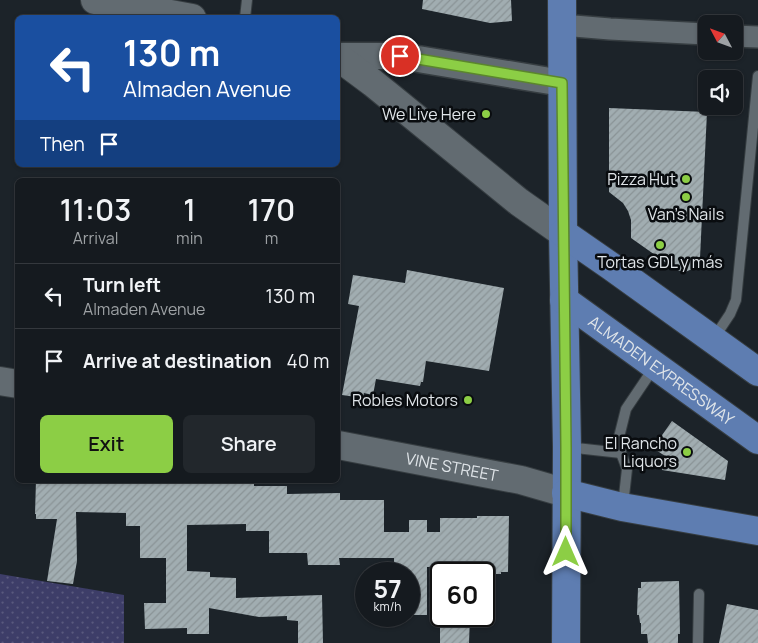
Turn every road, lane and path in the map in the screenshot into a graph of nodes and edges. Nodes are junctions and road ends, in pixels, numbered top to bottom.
1 (95, 0) edge
2 (247, 0) edge
3 (562, 12) edge
4 (176, 15) edge
5 (245, 15) edge
6 (698, 34) edge
7 (743, 36) edge
8 (758, 37) edge
9 (340, 57) edge
10 (340, 59) edge
11 (758, 76) edge
12 (562, 83) junction
13 (563, 233) junction
14 (564, 300) junction
15 (713, 340) junction
16 (656, 365) junction
17 (758, 372) edge
18 (0, 381) edge
19 (15, 384) edge
20 (758, 440) edge
21 (340, 445) edge
22 (566, 447) junction
23 (621, 453) junction
24 (566, 493) junction
25 (622, 507) junction
26 (758, 531) edge
27 (699, 594) dead end
28 (566, 643) edge
29 (698, 643) edge

1 - 4 main road
2 - 5 lane
3 - 6 street
3 - 12 main road
7 - 8 street
9 - 12 street
10 - 13 main road
11 - 15 lane
12 - 13 main road
13 - 14 main road
13 - 15 main road
14 - 16 main road, ALMADEN EXPRESSWAY
14 - 22 main road
15 - 17 main road
16 - 20 main road, ALMADEN EXPRESSWAY
16 - 23 lane
18 - 19 main road
21 - 24 main road, VINE STREET
22 - 23 lane
22 - 24 main road
23 - 25 lane
24 - 25 main road
24 - 28 main road
25 - 26 main road
27 - 29 lane

